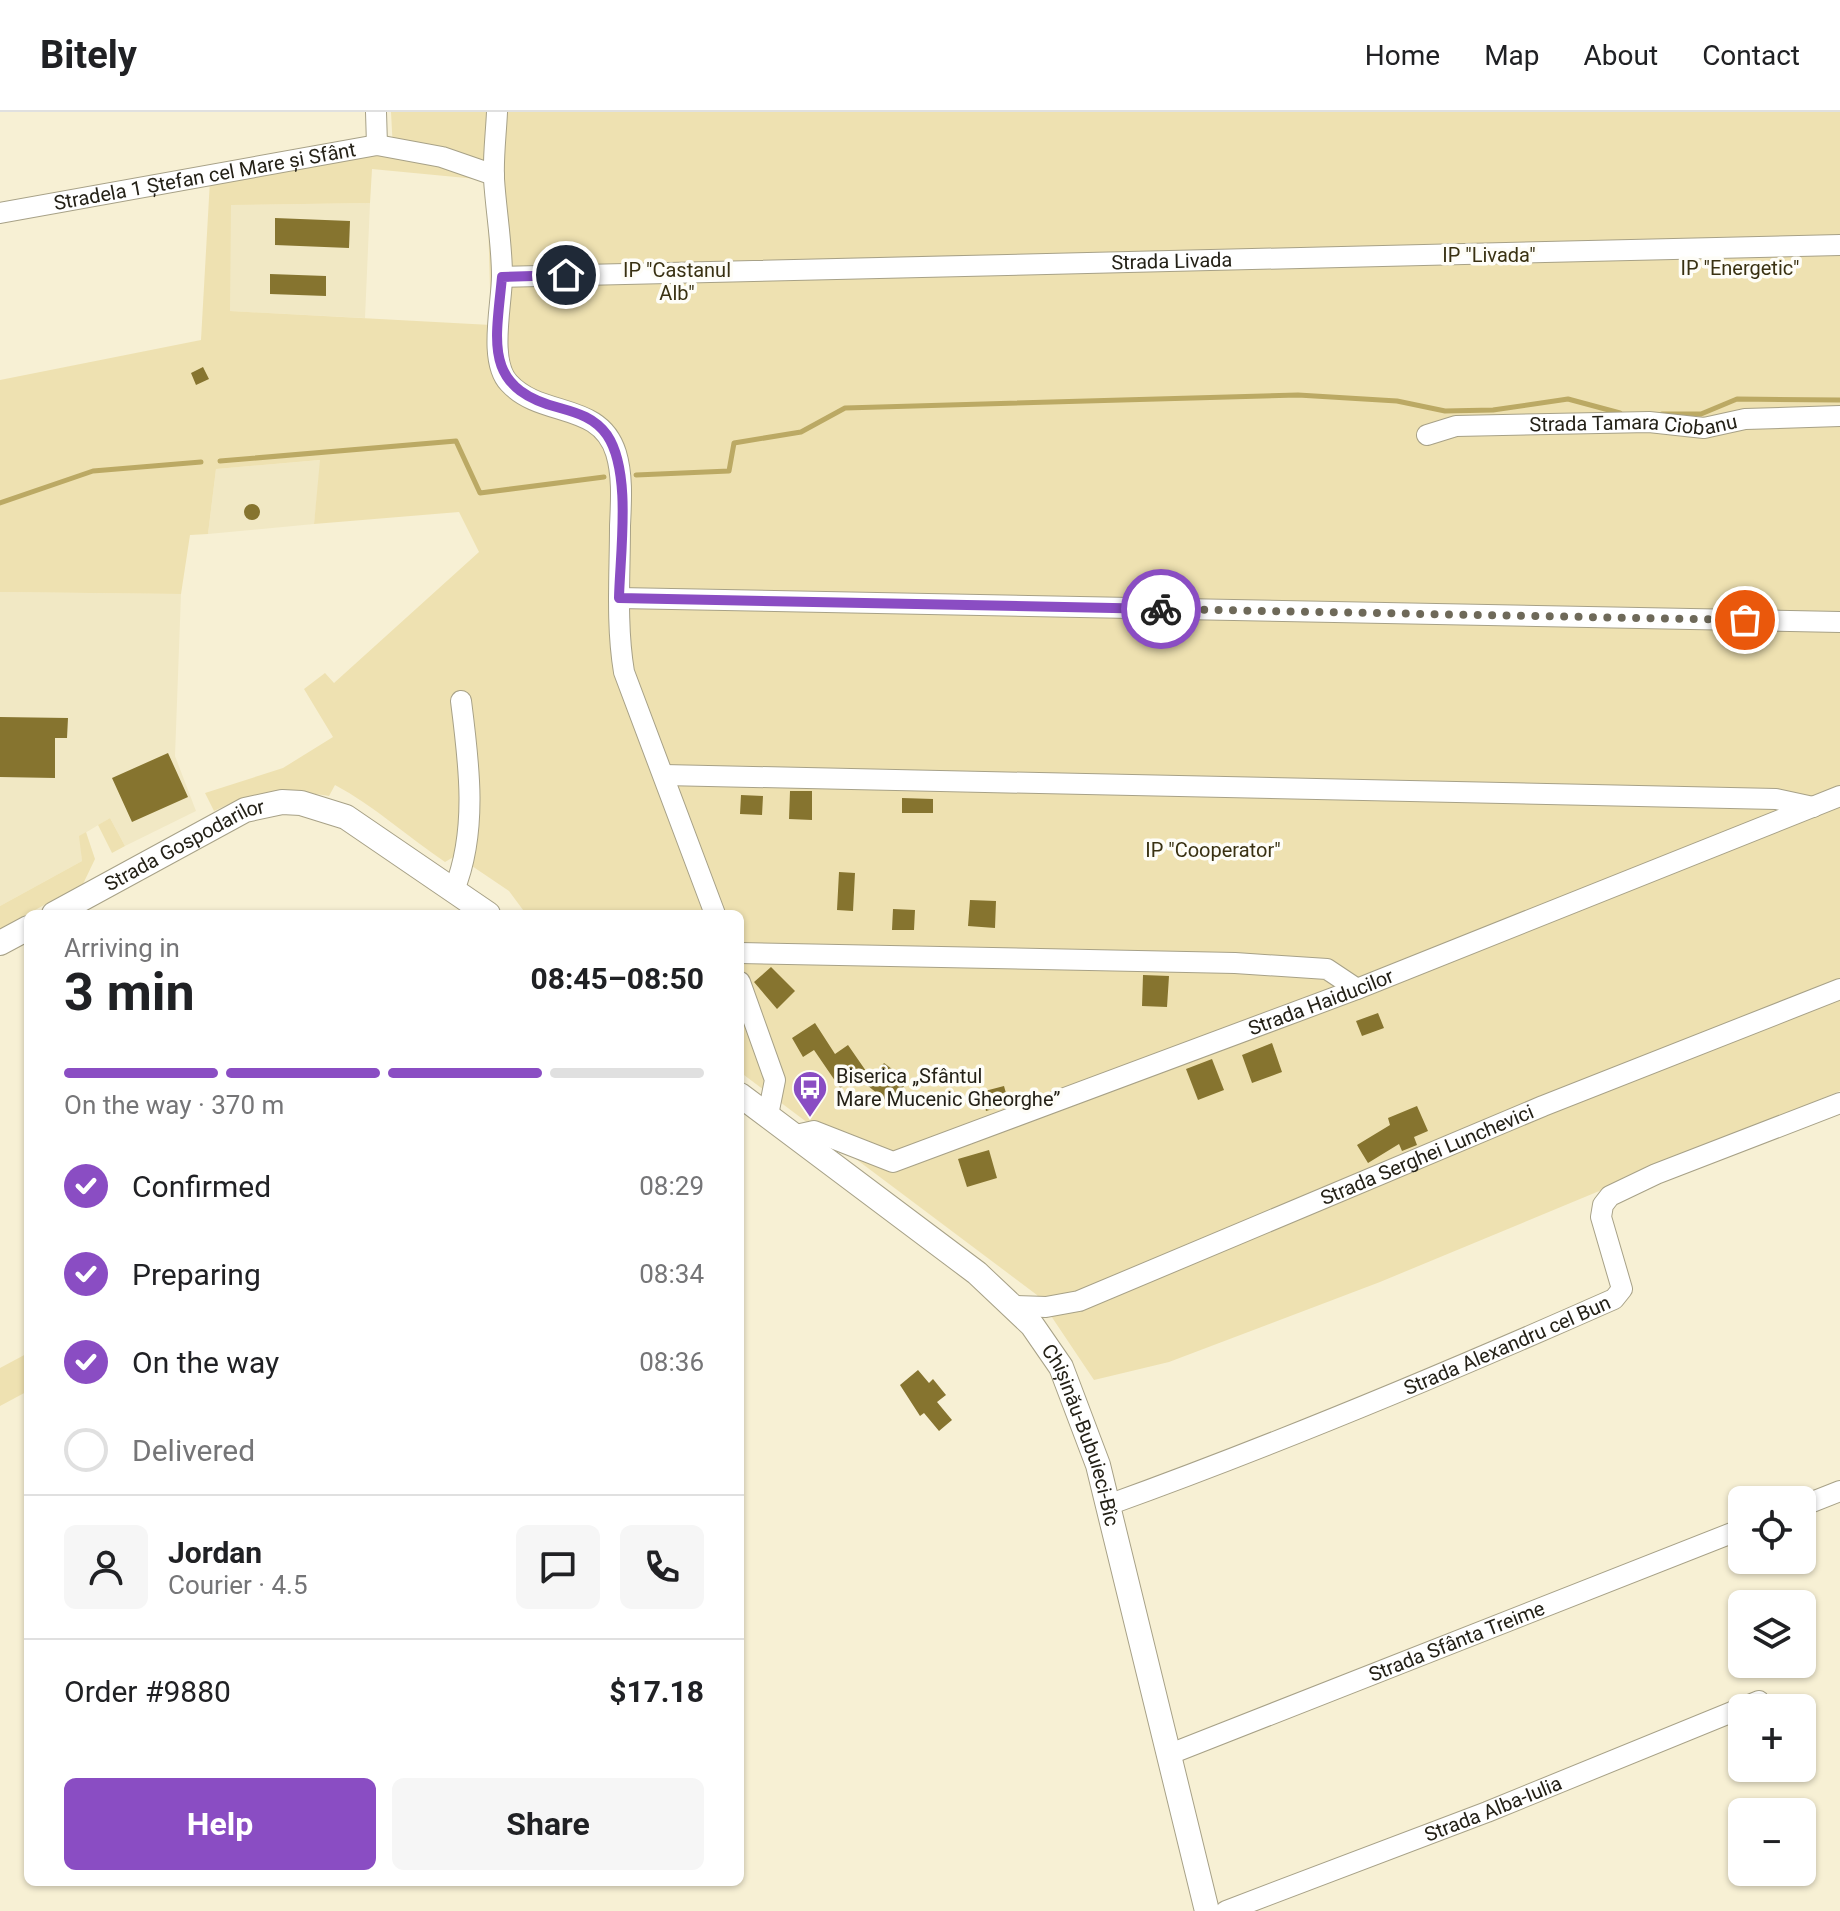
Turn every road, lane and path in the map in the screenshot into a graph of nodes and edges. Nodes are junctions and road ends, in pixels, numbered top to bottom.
1 (376, 112) edge
2 (497, 112) edge
3 (377, 145) junction
4 (494, 175) junction
5 (0, 213) edge
6 (1840, 245) edge
7 (502, 277) junction
8 (1840, 416) edge
9 (1427, 435) dead end
10 (619, 598) junction
11 (1840, 622) edge
12 (461, 701) dead end
13 (664, 775) junction
14 (1840, 796) edge
15 (1813, 807) junction
16 (454, 890) junction
17 (61, 910) edge
18 (482, 910) edge
19 (714, 910) edge
20 (24, 930) edge
21 (0, 943) edge
22 (744, 953) edge
23 (1357, 989) junction
24 (1840, 989) edge
25 (744, 993) edge
26 (744, 1098) edge
27 (1840, 1103) edge
28 (768, 1115) junction
29 (796, 1135) junction
30 (1013, 1306) junction
31 (1840, 1491) edge
32 (1816, 1500) edge
33 (1108, 1505) junction
34 (1728, 1535) edge
35 (1728, 1714) edge
36 (1170, 1754) junction
37 (1207, 1911) edge
38 (1226, 1911) edge

1 - 3 street, Stradela 1 Ștefan cel Mare și Sfânt
2 - 4 street
3 - 4 street
3 - 5 street, Stradela 1 Ștefan cel Mare și Sfânt
4 - 7 street
6 - 7 street, Strada Livada
7 - 10 street
8 - 9 street, Strada Tamara Ciobanu
10 - 11 street
10 - 13 street
12 - 16 street
13 - 15 street
13 - 19 street
14 - 15 street, Strada Haiducilor
15 - 23 street, Strada Haiducilor
16 - 17 street, Strada Gospodarilor
16 - 18 street
20 - 21 street
22 - 23 street
23 - 29 street, Strada Haiducilor
24 - 30 street, Strada Serghei Lunchevici
25 - 28 street
26 - 28 street, Chișinău-Bubuieci-Bîc
27 - 33 street, Strada Alexandru cel Bun
28 - 29 street, Chișinău-Bubuieci-Bîc
29 - 30 street, Chișinău-Bubuieci-Bîc
30 - 33 street, Chișinău-Bubuieci-Bîc
31 - 32 street
33 - 36 street, Chișinău-Bubuieci-Bîc
34 - 36 street, Strada Sfânta Treime
35 - 38 street, Strada Alba-Iulia
36 - 37 street, Chișinău-Bubuieci-Bîc

